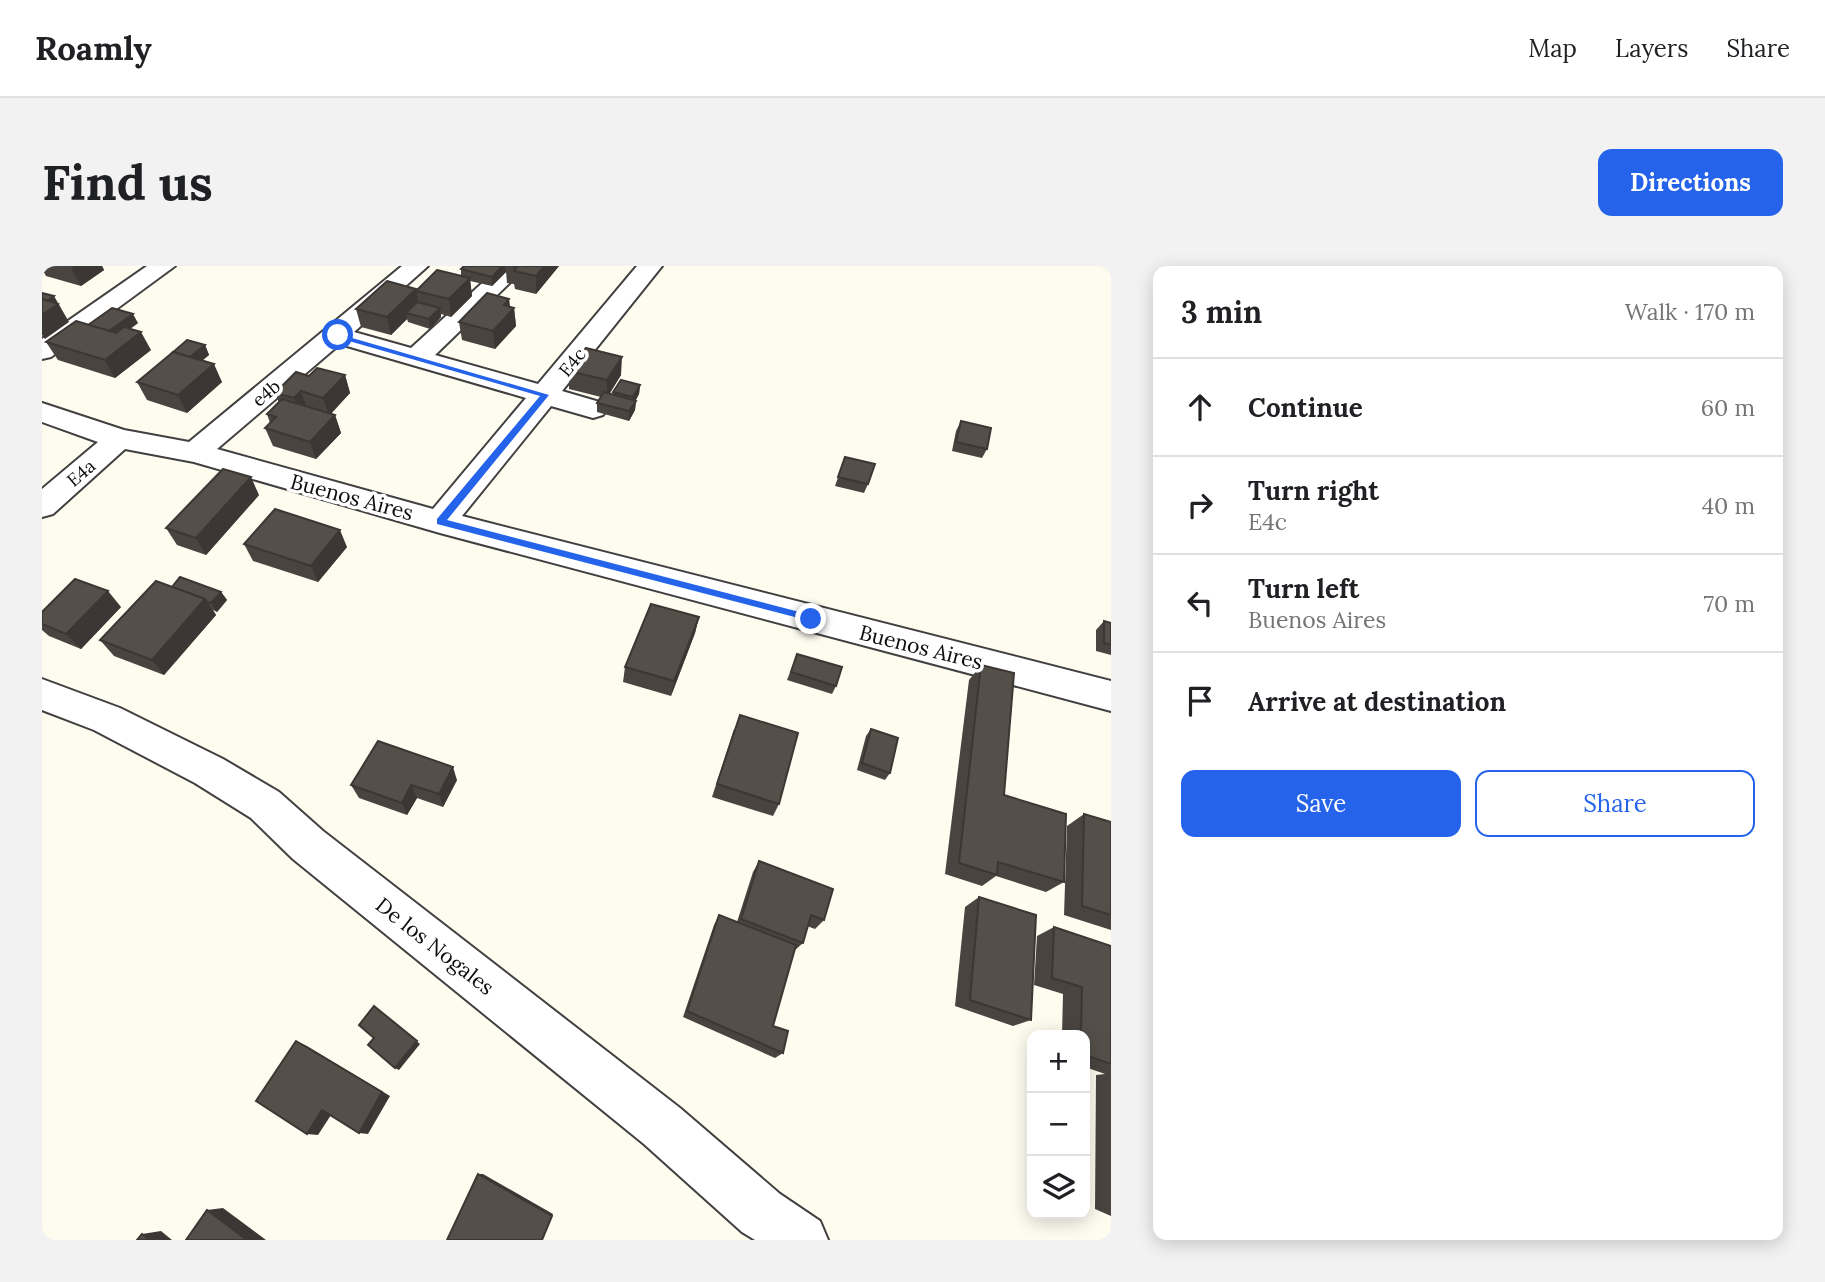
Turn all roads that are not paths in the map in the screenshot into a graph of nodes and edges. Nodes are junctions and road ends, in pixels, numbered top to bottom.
1 (163, 266) edge
2 (416, 266) edge
3 (515, 266) edge
4 (650, 266) edge
5 (338, 335) junction
6 (42, 351) edge
7 (416, 358) junction
8 (545, 395) junction
9 (593, 408) dead end
10 (42, 412) edge
11 (120, 439) junction
12 (195, 453) junction
13 (42, 506) edge
14 (440, 522) junction
15 (42, 694) edge
16 (1111, 696) edge
17 (800, 1240) edge

1 - 6 street
2 - 5 street, e4b
3 - 7 street
4 - 8 street, E4c
5 - 7 street
5 - 12 street, e4b
7 - 8 street
8 - 9 street
8 - 14 street, E4c
10 - 11 street, Buenos Aires
11 - 12 street, Buenos Aires
11 - 13 street, E4a
12 - 14 street, Buenos Aires
14 - 16 street, Buenos Aires
15 - 17 street, De los Nogales

